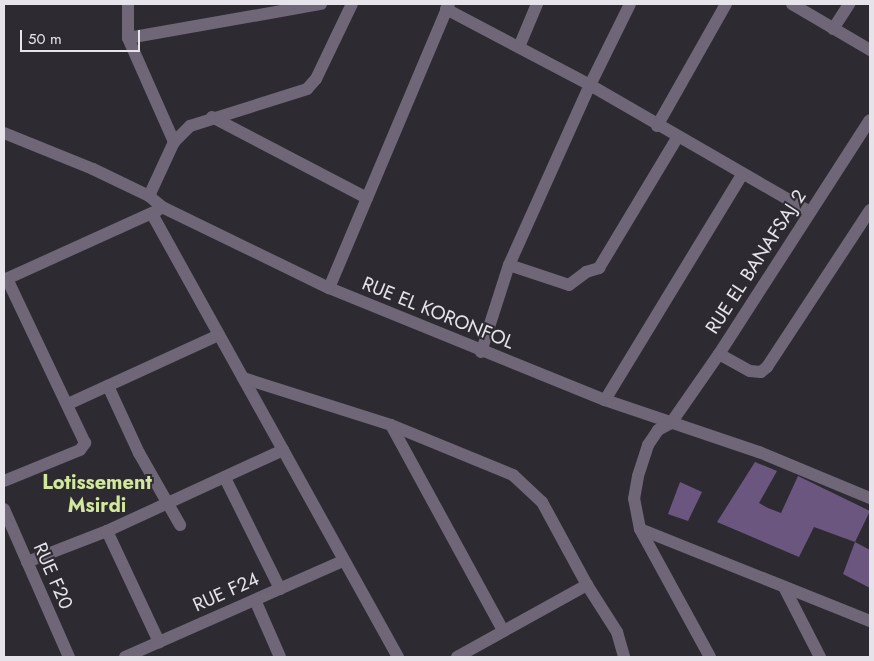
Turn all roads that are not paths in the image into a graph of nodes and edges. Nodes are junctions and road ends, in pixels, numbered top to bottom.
1 (128, 4) edge
2 (321, 4) edge
3 (352, 4) edge
4 (537, 4) edge
5 (630, 4) edge
6 (726, 4) edge
7 (792, 4) edge
8 (849, 4) edge
9 (447, 7) edge
10 (833, 29) junction
11 (128, 38) junction
12 (520, 47) junction
13 (870, 50) edge
14 (590, 85) junction
15 (212, 117) junction
16 (870, 120) edge
17 (657, 126) junction
18 (4, 133) edge
19 (677, 138) junction
20 (174, 142) junction
21 (742, 175) junction
22 (148, 196) junction
23 (367, 198) junction
24 (870, 210) edge
25 (157, 211) junction
26 (810, 212) junction
27 (509, 265) junction
28 (6, 280) edge
29 (329, 288) junction
30 (219, 335) junction
31 (481, 352) junction
32 (719, 354) junction
33 (243, 378) junction
34 (108, 386) junction
35 (605, 400) junction
36 (68, 404) junction
37 (671, 423) junction
38 (391, 425) junction
39 (283, 450) junction
40 (225, 478) junction
41 (4, 481) edge
42 (870, 498) edge
43 (166, 504) junction
44 (4, 509) edge
45 (180, 525) dead end
46 (640, 529) junction
47 (106, 531) junction
48 (343, 561) junction
49 (26, 562) junction
50 (587, 585) junction
51 (784, 586) junction
52 (280, 589) junction
53 (255, 600) junction
54 (870, 621) edge
55 (503, 630) junction
56 (159, 642) junction
57 (69, 657) edge
58 (125, 657) edge
59 (280, 657) edge
60 (398, 657) edge
61 (457, 657) edge
62 (624, 657) edge
63 (710, 657) edge
64 (820, 657) edge

1 - 11 street
2 - 11 street
3 - 15 street
4 - 12 street
5 - 14 street
6 - 17 street
7 - 10 street
8 - 10 street
9 - 12 street
9 - 23 street
10 - 13 street
11 - 20 street
12 - 14 street
14 - 17 street
14 - 27 street
15 - 20 street
15 - 23 street
16 - 26 street, RUE EL BANAFSAJ 2
17 - 19 street
18 - 22 street, RUE EL KORONFOL
19 - 21 street
19 - 27 street
20 - 22 street
21 - 26 street
21 - 35 street
22 - 25 street, RUE EL KORONFOL
23 - 29 street
24 - 32 street
25 - 28 street
25 - 29 street, RUE EL KORONFOL
25 - 30 street
26 - 32 street, RUE EL BANAFSAJ 2
27 - 31 street
28 - 36 street
29 - 31 street, RUE EL KORONFOL
30 - 33 street
30 - 34 street
31 - 35 street, RUE EL KORONFOL
32 - 37 street, RUE EL BANAFSAJ 2
33 - 38 street
33 - 39 street
34 - 36 street
34 - 43 street
35 - 37 street, RUE EL KORONFOL
36 - 41 street
37 - 42 street, RUE EL KORONFOL
37 - 46 street, RUE EL BANAFSAJ 2
38 - 50 street
38 - 55 street
39 - 40 street
39 - 48 street
40 - 43 street
40 - 52 street
43 - 45 street
43 - 47 street
44 - 49 street, RUE F20
46 - 51 street
46 - 63 street, RUE EL BANAFSAJ 2
47 - 49 street
47 - 56 street
48 - 52 street, RUE F24
48 - 60 street
49 - 57 street, RUE F20
50 - 55 street
50 - 62 street
51 - 54 street
51 - 64 street
52 - 53 street, RUE F24
53 - 56 street, RUE F24
53 - 59 street
55 - 61 street
56 - 58 street, RUE F24

